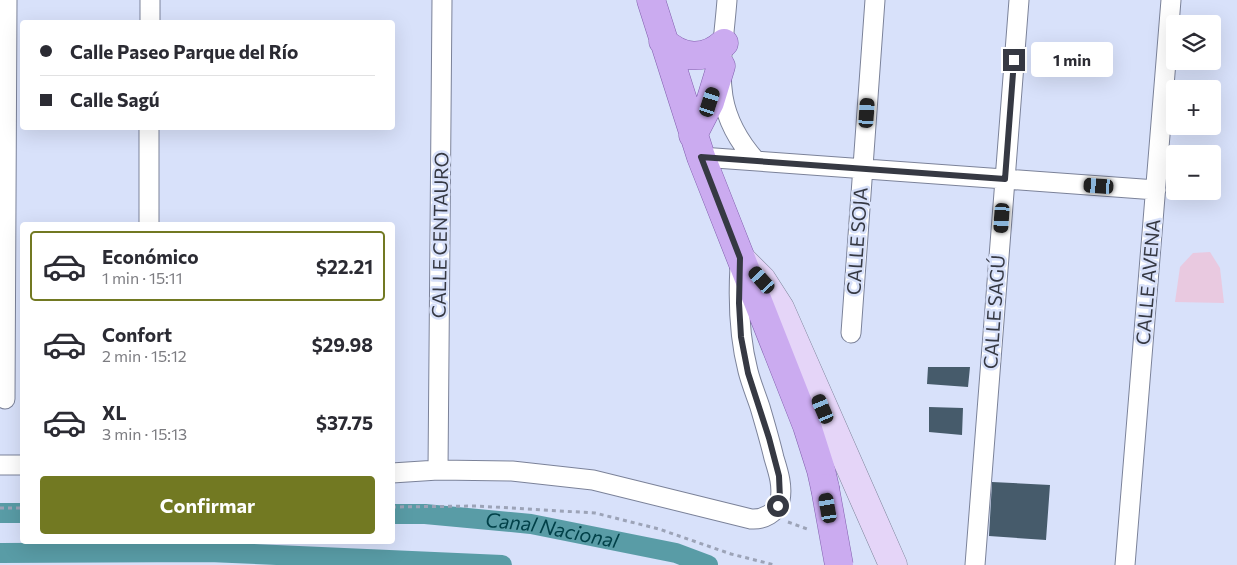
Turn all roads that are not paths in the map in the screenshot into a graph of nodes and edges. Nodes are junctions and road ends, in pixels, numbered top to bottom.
1 (7, 0) edge
2 (150, 0) edge
3 (442, 0) edge
4 (651, 0) edge
5 (727, 0) edge
6 (875, 0) edge
7 (1019, 0) edge
8 (1171, 0) edge
9 (150, 20) edge
10 (663, 41) junction
11 (722, 55) junction
12 (149, 130) edge
13 (697, 146) junction
14 (756, 161) junction
15 (863, 169) junction
16 (1005, 179) junction
17 (1156, 190) junction
18 (149, 222) edge
19 (740, 258) junction
20 (851, 333) dead end
21 (5, 399) dead end
22 (0, 465) edge
23 (20, 465) edge
24 (438, 470) junction
25 (395, 473) edge
26 (839, 565) edge
27 (893, 565) edge
28 (975, 565) edge
29 (1126, 565) edge

1 - 21 street
2 - 9 street
3 - 24 street, CALLE CENTAURO
4 - 10 main road
5 - 11 street
6 - 15 street, CALLE SOJA
7 - 16 street, CALLE SAGÚ
8 - 17 street, CALLE AVENA
10 - 11 main road
10 - 13 main road
11 - 13 main road
11 - 14 street
12 - 18 street
13 - 14 street
13 - 19 main road
14 - 15 street
15 - 16 street
15 - 20 street, CALLE SOJA
16 - 17 street
16 - 28 street, CALLE SAGÚ
17 - 29 street, CALLE AVENA
19 - 24 street
19 - 26 main road, bridge
19 - 27 street
22 - 23 street
24 - 25 street

